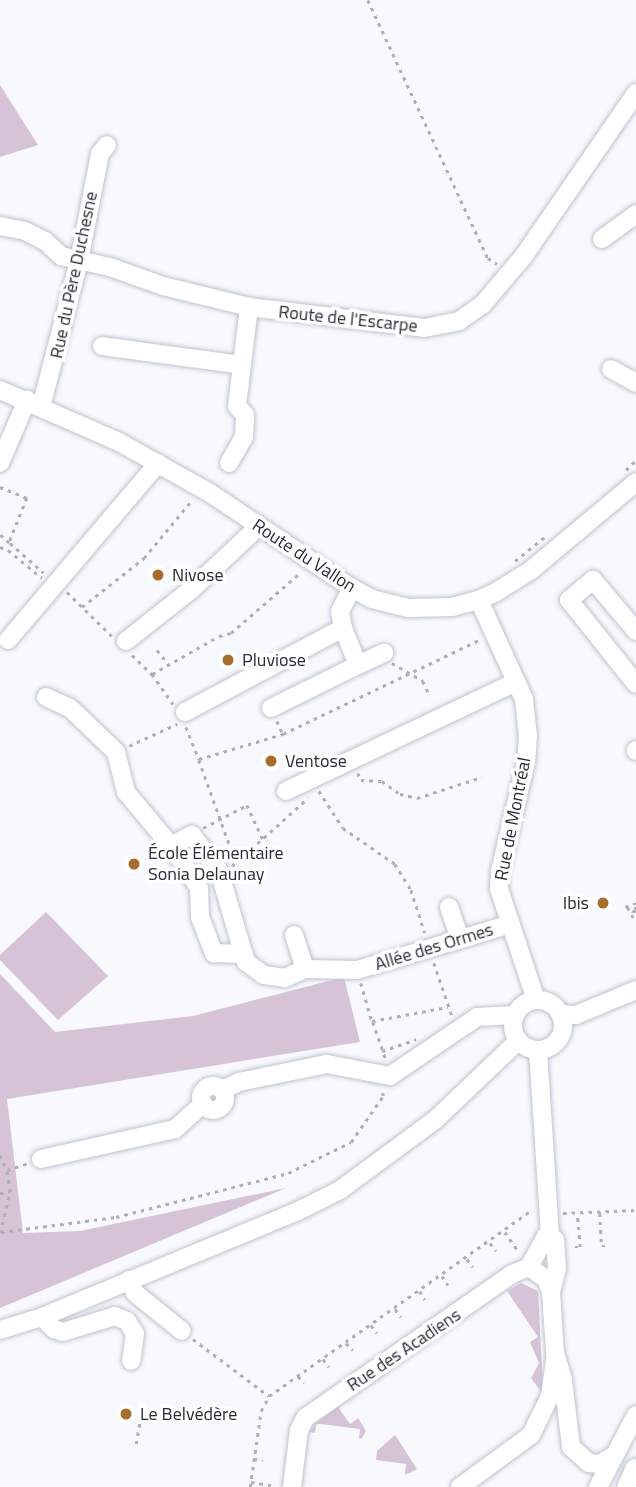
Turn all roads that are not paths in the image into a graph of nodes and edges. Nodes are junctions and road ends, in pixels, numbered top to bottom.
1 (636, 93) edge
2 (107, 145) dead end
3 (636, 214) edge
4 (0, 226) edge
5 (602, 239) dead end
6 (79, 261) junction
7 (249, 307) junction
8 (102, 346) dead end
9 (242, 365) junction
10 (611, 369) dead end
11 (636, 383) edge
12 (0, 390) edge
13 (34, 404) junction
14 (0, 463) edge
15 (158, 463) junction
16 (229, 463) dead end
17 (636, 482) edge
18 (259, 526) junction
19 (352, 588) junction
20 (479, 600) junction
21 (343, 628) junction
22 (636, 631) edge
23 (8, 640) dead end
24 (125, 646) road end
25 (384, 653) road end
26 (358, 665) junction
27 (516, 682) junction
28 (636, 684) edge
29 (46, 697) dead end
30 (271, 708) dead end
31 (183, 714) road end
32 (286, 791) dead end
33 (171, 846) junction
34 (449, 907) dead end
35 (510, 924) junction
36 (294, 935) dead end
37 (460, 939) junction
38 (244, 954) junction
39 (305, 969) junction
40 (636, 990) edge
41 (536, 1000) junction
42 (560, 1014) junction
43 (515, 1015) junction
44 (518, 1041) junction
45 (538, 1051) junction
46 (41, 1159) road end
47 (550, 1235) junction
48 (527, 1263) junction
49 (128, 1280) junction
50 (551, 1292) junction
51 (42, 1317) junction
52 (0, 1330) edge
53 (182, 1331) road end
54 (555, 1353) junction
55 (131, 1361) dead end
56 (636, 1415) edge
57 (613, 1456) junction
58 (636, 1470) edge
59 (292, 1487) edge
60 (460, 1487) edge
61 (598, 1487) edge
62 (628, 1487) edge

1 - 7 street, Route de l'Escarpe
2 - 6 street, Rue du Père Duchesne
3 - 5 street
4 - 6 street, Route de l'Escarpe
6 - 7 street, Route de l'Escarpe
6 - 13 street, Rue du Père Duchesne
7 - 9 street
8 - 9 street
9 - 16 street
10 - 11 street
12 - 13 street, Route du Vallon
13 - 14 street, Rue du Père Duchesne
13 - 15 street, Route du Vallon
15 - 18 street, Route du Vallon
15 - 23 street
17 - 20 street, Route du Vallon
18 - 19 street, Route du Vallon
18 - 24 street
19 - 20 street, Route du Vallon
19 - 21 street
20 - 27 street, Rue de Montréal
21 - 26 street
21 - 31 street
22 - 28 street
25 - 26 street
26 - 30 street
27 - 32 street
27 - 35 street, Rue de Montréal
29 - 33 street
33 - 38 street
33 - 38 street
34 - 37 street
35 - 37 street, Allée des Ormes
35 - 41 street, Rue de Montréal
36 - 39 street
37 - 39 street, Allée des Ormes
38 - 39 street, Allée des Ormes
40 - 42 street
41 - 42 street
41 - 43 street
42 - 45 street
43 - 44 street
43 - 46 street
44 - 45 street
44 - 49 street
45 - 47 street
47 - 48 street
47 - 50 street
48 - 50 street
48 - 59 street, Rue des Acadiens
49 - 51 street
49 - 53 street
50 - 54 street
51 - 52 street
51 - 55 street
54 - 57 street
54 - 60 street
56 - 57 street
57 - 61 street
58 - 62 main road

